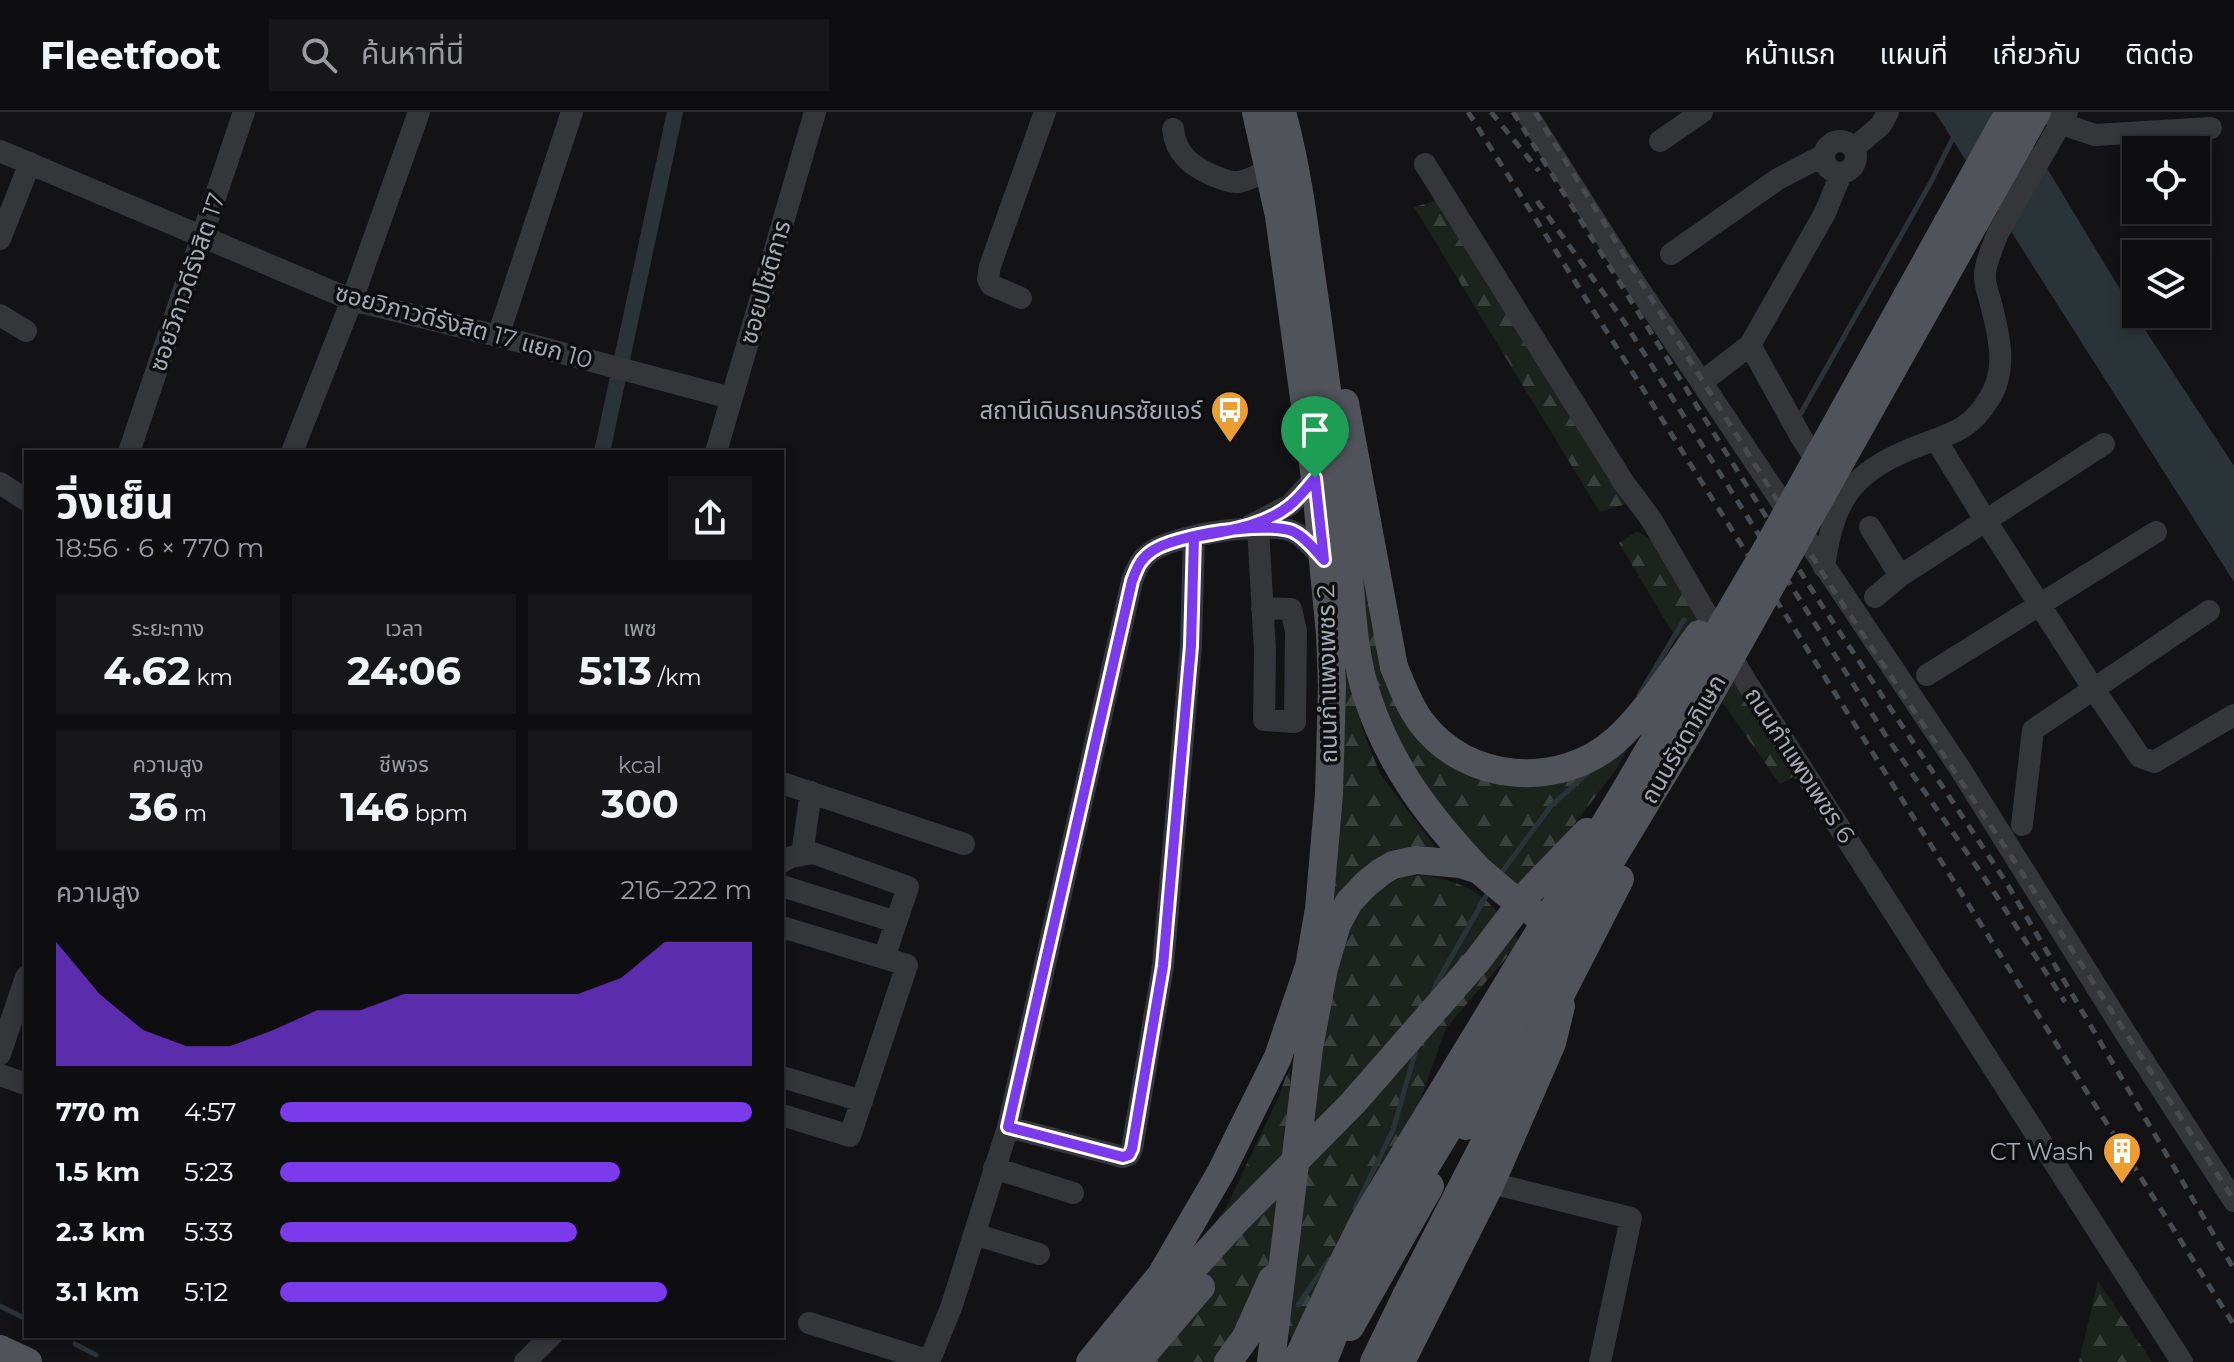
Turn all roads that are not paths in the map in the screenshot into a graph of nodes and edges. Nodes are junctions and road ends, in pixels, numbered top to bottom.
1 (419, 112) edge
2 (572, 112) edge
3 (815, 112) edge
4 (1045, 112) edge
5 (1256, 112) edge
6 (1282, 112) edge
7 (1526, 112) edge
8 (1702, 112) edge
9 (1888, 112) edge
10 (2009, 112) edge
11 (242, 113) edge
12 (2053, 114) edge
13 (2211, 128) dead end
14 (1173, 129) dead end
15 (1660, 141) dead end
16 (1854, 148) junction
17 (0, 151) edge
18 (1824, 155) junction
19 (30, 163) junction
20 (1425, 164) dead end
21 (1269, 170) junction
22 (1841, 174) junction
23 (202, 237) junction
24 (0, 239) edge
25 (1671, 254) dead end
26 (1021, 298) dead end
27 (352, 300) junction
28 (0, 315) edge
29 (26, 331) dead end
30 (1320, 335) junction
31 (498, 336) junction
32 (1750, 345) junction
33 (1702, 382) junction
34 (731, 398) junction
35 (1936, 440) junction
36 (2104, 444) dead end
37 (130, 450) edge
38 (293, 450) edge
39 (717, 450) edge
40 (1315, 478) junction
41 (2, 489) edge
42 (24, 499) edge
43 (1843, 499) junction
44 (1986, 521) junction
45 (1252, 527) junction
46 (1870, 527) dead end
47 (2156, 532) dead end
48 (1194, 537) junction
49 (1769, 545) junction
50 (1324, 560) junction
51 (1824, 567) junction
52 (1900, 576) junction
53 (1875, 597) dead end
54 (2040, 604) junction
55 (1262, 608) junction
56 (2209, 611) dead end
57 (1927, 675) dead end
58 (2093, 688) junction
59 (2234, 715) edge
60 (1690, 730) junction
61 (784, 784) edge
62 (811, 792) junction
63 (1623, 794) junction
64 (2022, 825) dead end
65 (964, 844) dead end
66 (792, 859) edge
67 (1479, 870) junction
68 (784, 887) edge
69 (1506, 893) junction
70 (896, 922) junction
71 (784, 928) edge
72 (884, 958) junction
73 (1308, 969) junction
74 (24, 983) edge
75 (1309, 1048) junction
76 (0, 1054) edge
77 (0, 1075) edge
78 (784, 1078) edge
79 (24, 1083) edge
80 (862, 1101) junction
81 (1352, 1104) junction
82 (784, 1116) edge
83 (1008, 1127) junction
84 (994, 1168) junction
85 (1491, 1183) junction
86 (1073, 1193) dead end
87 (2234, 1201) edge
88 (974, 1234) junction
89 (1283, 1248) junction
90 (1039, 1254) dead end
91 (809, 1323) dead end
92 (549, 1338) edge
93 (0, 1349) edge
94 (28, 1362) edge
95 (525, 1362) edge
96 (930, 1362) edge
97 (1090, 1362) edge
98 (1108, 1362) edge
99 (1137, 1362) edge
100 (1228, 1362) edge
101 (1271, 1362) edge
102 (1296, 1362) edge
103 (1326, 1362) edge
104 (1374, 1362) edge
105 (1401, 1362) edge
106 (1600, 1362) edge
107 (2182, 1362) edge

1 - 27 street
2 - 31 street
3 - 34 street, ซอยปโชติการ
4 - 26 street
5 - 21 main road, ถนนกำแพงเพชร 2
6 - 30 main road, ถนนกำแพงเพชร 2
7 - 33 street
8 - 15 street
9 - 16 street
10 - 49 main road, ถนนรัชดาภิเษก, bridge
11 - 23 street, ซอยวิภาวดีรังสิต 17
12 - 13 street
12 - 35 street
12 - 60 main road, ถนนรัชดาภิเษก, bridge
14 - 21 street
16 - 18 street
16 - 22 street
17 - 19 street, ซอยวิภาวดีรังสิต 17 แยก 10
18 - 22 street
18 - 25 street
19 - 23 street, ซอยวิภาวดีรังสิต 17 แยก 10
19 - 24 street
20 - 107 street, ถนนกำแพงเพชร 6
21 - 40 main road, ถนนกำแพงเพชร 2
22 - 32 street
23 - 27 street, ซอยวิภาวดีรังสิต 17 แยก 10
23 - 37 street, ซอยวิภาวดีรังสิต 17
27 - 31 street, ซอยวิภาวดีรังสิต 17 แยก 10
27 - 38 street
28 - 29 street
30 - 49 main road, bridge
30 - 67 main road, ถนนกำแพงเพชร 2
31 - 34 street, ซอยวิภาวดีรังสิต 17 แยก 10
32 - 33 street
32 - 43 street
33 - 51 street
34 - 39 street, ซอยปโชติการ
35 - 43 street
35 - 44 street
36 - 44 street
40 - 45 street
40 - 50 main road, ถนนกำแพงเพชร 2
41 - 42 street
43 - 51 street
44 - 52 street
44 - 54 street
45 - 48 street
45 - 50 street
45 - 55 street
46 - 52 street
47 - 54 street
48 - 83 street
48 - 83 street
49 - 63 main road, ถนนรัชดาภิเษก, bridge
50 - 73 main road, ถนนกำแพงเพชร 2
51 - 87 street
52 - 53 street
54 - 57 street
54 - 58 street
55 - 55 street
56 - 58 street
58 - 59 street
58 - 64 street
60 - 103 main road, ถนนรัชดาภิเษก, bridge
60 - 104 main road, bridge
61 - 62 street
62 - 65 street
62 - 66 street
63 - 81 main road, bridge
63 - 102 main road, ถนนรัชดาภิเษก, bridge
66 - 70 street
67 - 69 main road, ถนนกำแพงเพชร 2
67 - 75 main road
68 - 70 street
69 - 85 main road, ถนนกำแพงเพชร 2
69 - 103 main road
70 - 72 street
71 - 72 street
72 - 80 street
73 - 75 main road, ถนนกำแพงเพชร 2
73 - 97 main road
74 - 76 street
75 - 89 main road
77 - 79 street
78 - 80 street
80 - 82 street
81 - 98 main road, bridge
81 - 99 main road, bridge
83 - 84 street
84 - 86 street
84 - 88 street
85 - 105 main road, ถนนกำแพงเพชร 2
85 - 106 street
88 - 90 street
88 - 96 street
89 - 100 main road
89 - 101 main road
91 - 96 street
92 - 95 street
93 - 94 main road

